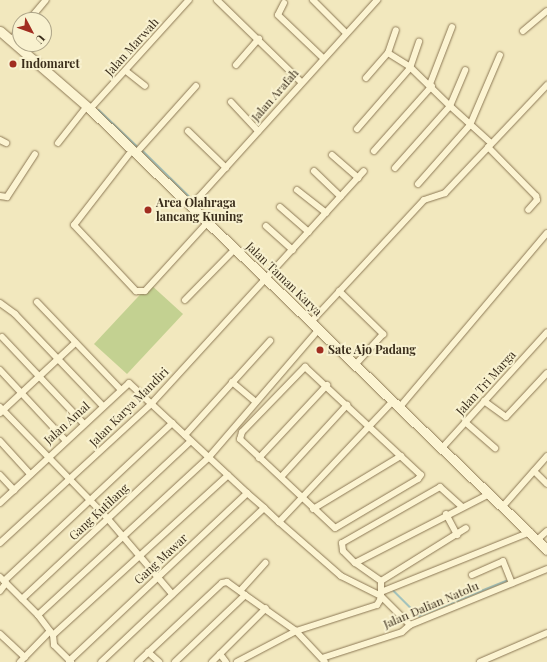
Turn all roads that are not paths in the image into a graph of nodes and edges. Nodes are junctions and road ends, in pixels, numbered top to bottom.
1 (46, 0) edge
2 (189, 0) edge
3 (217, 0) edge
4 (313, 0) edge
5 (376, 0) edge
6 (283, 1) edge
7 (547, 11) edge
8 (36, 12) edge
9 (452, 28) dead end
10 (396, 30) dead end
11 (0, 31) edge
12 (523, 31) dead end
13 (345, 32) junction
14 (259, 39) junction
15 (11, 40) joint
16 (419, 42) dead end
17 (388, 52) junction
18 (500, 55) dead end
19 (322, 57) junction
20 (236, 65) dead end
21 (410, 68) junction
22 (465, 70) dead end
23 (126, 71) junction
24 (366, 78) dead end
25 (301, 82) junction
26 (431, 85) junction
27 (547, 85) edge
28 (145, 86) dead end
29 (196, 86) dead end
30 (231, 102) dead end
31 (450, 106) junction
32 (88, 107) junction
33 (470, 125) junction
34 (357, 129) dead end
35 (188, 131) dead end
36 (258, 131) junction
37 (58, 143) dead end
38 (490, 145) junction
39 (134, 151) junction
40 (374, 151) dead end
41 (35, 154) dead end
42 (332, 155) dead end
43 (226, 168) junction
44 (395, 168) dead end
45 (314, 171) dead end
46 (364, 171) dead end
47 (358, 178) junction
48 (418, 184) dead end
49 (297, 190) dead end
50 (0, 196) edge
51 (340, 197) junction
52 (191, 206) junction
53 (280, 207) dead end
54 (528, 210) dead end
55 (326, 213) junction
56 (208, 222) junction
57 (266, 226) dead end
58 (309, 232) junction
59 (547, 233) edge
60 (235, 248) junction
61 (293, 250) junction
62 (266, 279) junction
63 (340, 291) junction
64 (185, 300) dead end
65 (37, 302) dead end
66 (0, 303) edge
67 (311, 322) junction
68 (318, 329) junction
69 (547, 332) edge
70 (2, 337) dead end
71 (270, 340) dead end
72 (75, 343) junction
73 (57, 358) junction
74 (355, 365) junction
75 (0, 370) edge
76 (547, 373) edge
77 (37, 375) junction
78 (232, 382) junction
79 (326, 385) junction
80 (120, 389) junction
81 (21, 392) junction
82 (484, 401) junction
83 (256, 402) junction
84 (152, 403) junction
85 (347, 405) junction
86 (395, 405) junction
87 (103, 406) junction
88 (1, 411) edge
89 (465, 422) junction
90 (83, 423) junction
91 (172, 423) junction
92 (369, 427) junction
93 (185, 435) junction
94 (65, 440) junction
95 (0, 441) edge
96 (191, 441) junction
97 (442, 448) junction
98 (495, 448) dead end
99 (401, 456) junction
100 (547, 456) edge
101 (46, 457) junction
102 (209, 457) junction
103 (259, 458) junction
104 (534, 471) junction
105 (30, 474) junction
106 (0, 475) edge
107 (228, 475) junction
108 (281, 477) junction
109 (70, 482) junction
110 (547, 484) edge
111 (14, 490) junction
112 (247, 493) junction
113 (489, 494) junction
114 (303, 496) junction
115 (87, 499) junction
116 (0, 503) edge
117 (504, 505) junction
118 (461, 506) junction
119 (313, 509) junction
120 (262, 510) junction
121 (446, 514) junction
122 (108, 519) junction
123 (279, 522) junction
124 (466, 528) dead end
125 (530, 532) junction
126 (547, 532) edge
127 (457, 534) junction
128 (125, 538) junction
129 (537, 540) junction
130 (0, 543) edge
131 (547, 550) edge
132 (141, 556) junction
133 (265, 563) dead end
134 (355, 563) junction
135 (547, 569) edge
136 (472, 575) dead end
137 (159, 576) junction
138 (4, 580) edge
139 (381, 581) junction
140 (512, 583) junction
141 (0, 591) edge
142 (242, 593) junction
143 (172, 594) junction
144 (381, 594) junction
145 (22, 599) junction
146 (266, 608) junction
147 (38, 615) junction
148 (410, 625) junction
149 (296, 631) junction
150 (51, 633) junction
151 (0, 634) edge
152 (547, 634) edge
153 (148, 652) junction
154 (220, 654) junction
155 (22, 659) edge
156 (323, 660) edge
157 (70, 661) edge
158 (101, 662) edge
159 (138, 662) edge
160 (159, 662) edge
161 (175, 662) edge
162 (212, 662) edge
163 (226, 662) edge
164 (238, 662) edge
165 (480, 662) edge

1 - 8 street
2 - 23 street, Jalan Marwah
3 - 14 street
4 - 13 street
5 - 13 street, Jalan Arafah
6 - 19 street
7 - 12 street
9 - 26 street
10 - 17 street
11 - 15 street, Jalan Taman Karya
13 - 19 street, Jalan Arafah
14 - 20 street
14 - 25 street
15 - 32 street, Jalan Taman Karya
16 - 21 street
17 - 21 street
17 - 24 street
18 - 33 street
19 - 25 street, Jalan Arafah
21 - 26 street
21 - 34 street
22 - 31 street
23 - 28 street
23 - 32 street, Jalan Marwah
25 - 36 street, Jalan Arafah
26 - 31 street
26 - 40 street
27 - 38 street
29 - 39 street
30 - 36 street
31 - 33 street
31 - 44 street
32 - 37 street, Jalan Marwah
32 - 39 street, Jalan Taman Karya
33 - 38 street
33 - 48 street
35 - 43 street
36 - 43 street, Jalan Arafah
38 - 54 street
38 - 63 street
39 - 52 street, Jalan Taman Karya
39 - 56 street
41 - 50 street
42 - 47 street
43 - 52 street, Jalan Arafah
45 - 51 street
46 - 47 street, Jalan Karya Mandiri
47 - 51 street, Jalan Karya Mandiri
49 - 55 street
51 - 55 street, Jalan Karya Mandiri
52 - 56 street, Jalan Taman Karya
53 - 58 street
55 - 58 street, Jalan Karya Mandiri
56 - 60 street, Jalan Taman Karya
57 - 61 street
58 - 61 street, Jalan Karya Mandiri
59 - 86 street
60 - 62 street, Jalan Taman Karya
60 - 64 street
61 - 62 street, Jalan Karya Mandiri
62 - 67 street, Jalan Taman Karya
62 - 84 street, Jalan Karya Mandiri
63 - 67 street
63 - 74 street
65 - 72 street
66 - 73 street
67 - 68 street, Jalan Taman Karya
68 - 74 street, Jalan Taman Karya
68 - 83 street
69 - 82 street, Jalan Tri Marga
70 - 77 street
71 - 78 street
72 - 73 street
72 - 80 street
73 - 77 street
73 - 87 street
74 - 86 street, Jalan Taman Karya
75 - 81 street
76 - 82 street
77 - 81 street
77 - 90 street
78 - 83 street
78 - 93 street
79 - 85 street
79 - 103 street
79 - 103 street
80 - 84 street
80 - 87 street, Jalan Amal
81 - 88 street
81 - 94 street
82 - 89 street, Jalan Tri Marga
83 - 102 street
84 - 91 street
84 - 109 street, Jalan Karya Mandiri
85 - 92 street
85 - 108 street
86 - 92 street
86 - 97 street, Jalan Taman Karya
87 - 90 street, Jalan Amal
88 - 101 street
89 - 97 street, Jalan Tri Marga
89 - 98 street
90 - 94 street, Jalan Amal
91 - 93 street
91 - 115 street
92 - 99 street
92 - 114 street
93 - 96 street
94 - 101 street, Jalan Amal
95 - 105 street
96 - 102 street
96 - 122 street, Gang Kutilang
97 - 113 street, Jalan Taman Karya
99 - 119 street
99 - 119 street
100 - 104 street
101 - 105 street, Jalan Amal
101 - 109 street
102 - 107 street
102 - 128 street
103 - 108 street
104 - 110 street
104 - 117 street
105 - 111 street, Jalan Amal
106 - 111 street
107 - 112 street
107 - 132 street
108 - 114 street
109 - 115 street
109 - 130 street, Jalan Karya Mandiri
111 - 116 street, Jalan Amal
112 - 120 street
112 - 137 street, Gang Mawar
113 - 117 street, Jalan Taman Karya
113 - 118 street
114 - 119 street
114 - 123 street
115 - 122 street
115 - 138 street
117 - 125 street, Jalan Taman Karya
118 - 121 street
118 - 134 street
120 - 123 street
120 - 143 street
121 - 127 street
121 - 134 street
122 - 128 street
122 - 145 street, Gang Kutilang
123 - 144 street
124 - 127 street
125 - 129 street, Jalan Taman Karya
125 - 144 street
126 - 129 street
127 - 139 street
128 - 132 street
128 - 147 street
129 - 131 street, Jalan Taman Karya
132 - 137 street
132 - 150 street
133 - 142 street
134 - 139 street
135 - 140 street, Jalan Dalian Natolu
136 - 140 street
137 - 143 street
137 - 157 street, Gang Mawar
138 - 141 street
138 - 145 street
139 - 144 street
140 - 148 street, Jalan Dalian Natolu
142 - 146 street
142 - 153 street
142 - 161 street
143 - 158 street
144 - 148 street
144 - 149 street
145 - 147 street
146 - 149 street
146 - 154 street
147 - 150 street
148 - 156 street, Jalan Dalian Natolu
149 - 156 street
149 - 164 street
150 - 155 street
150 - 157 street
151 - 155 street
152 - 165 street
153 - 159 street
153 - 160 street
154 - 162 street
154 - 163 street

